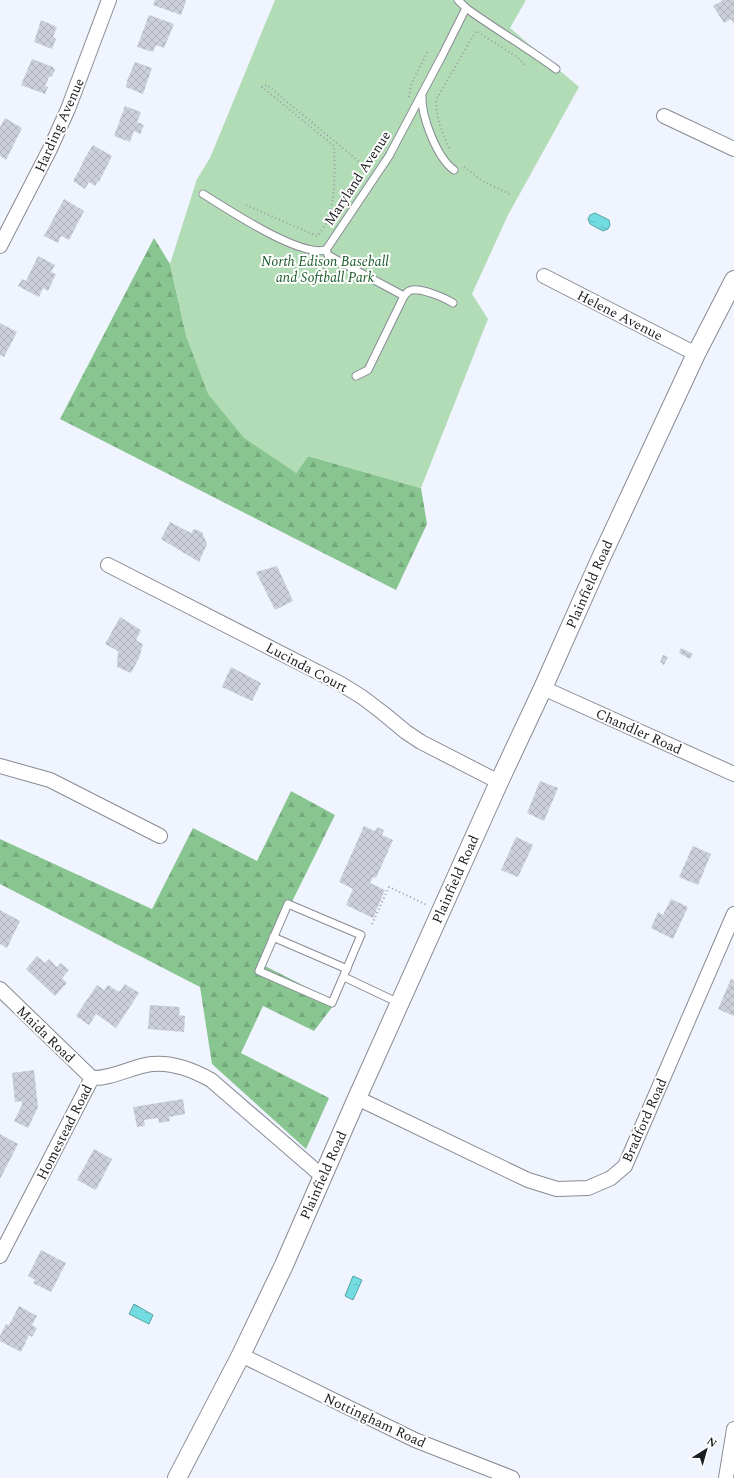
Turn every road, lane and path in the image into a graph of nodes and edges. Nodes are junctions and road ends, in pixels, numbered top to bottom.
1 (109, 0) edge
2 (458, 0) edge
3 (466, 8) junction
4 (428, 51) dead end
5 (525, 65) dead end
6 (556, 69) dead end
7 (422, 94) junction
8 (409, 100) dead end
9 (664, 116) dead end
10 (734, 149) edge
11 (450, 150) dead end
12 (459, 163) dead end
13 (454, 170) dead end
14 (372, 172) dead end
15 (204, 194) dead end
16 (512, 195) dead end
17 (246, 205) dead end
18 (0, 246) edge
19 (326, 250) junction
20 (544, 276) dead end
21 (734, 280) edge
22 (404, 296) junction
23 (453, 303) dead end
24 (696, 354) junction
25 (356, 376) dead end
26 (108, 565) dead end
27 (543, 688) junction
28 (0, 766) edge
29 (734, 774) edge
30 (499, 782) junction
31 (160, 836) dead end
32 (428, 906) dead end
33 (734, 914) edge
34 (372, 924) dead end
35 (273, 937) junction
36 (347, 969) junction
37 (344, 977) junction
38 (0, 989) edge
39 (399, 1004) junction
40 (92, 1078) junction
41 (357, 1098) junction
42 (322, 1176) junction
43 (0, 1256) edge
44 (241, 1356) junction
45 (734, 1430) edge
46 (176, 1478) edge
47 (512, 1478) edge
48 (726, 1478) edge

1 - 18 street, Harding Avenue
2 - 3 lane
3 - 6 lane
3 - 7 lane, Maryland Avenue
4 - 8 path
5 - 11 path
7 - 13 lane
7 - 19 lane, Maryland Avenue
9 - 10 street
12 - 16 path
14 - 17 path
15 - 19 lane
19 - 22 lane
20 - 24 street, Helene Avenue
21 - 24 street, Plainfield Road
22 - 23 lane
22 - 25 lane
24 - 27 street, Plainfield Road
26 - 30 street, Lucinda Court
27 - 29 street, Chandler Road
27 - 30 street, Plainfield Road
28 - 31 street
30 - 39 street, Plainfield Road
32 - 34 path
33 - 41 street, Bradford Road
35 - 36 lane
35 - 36 lane
35 - 37 lane
36 - 37 lane
37 - 39 lane
38 - 40 street, Maida Road
39 - 41 street, Plainfield Road
40 - 42 street, Homestead Road
40 - 43 street, Homestead Road
41 - 42 street, Plainfield Road
42 - 44 street, Plainfield Road
44 - 46 street, Plainfield Road
44 - 47 street, Nottingham Road
45 - 48 street

